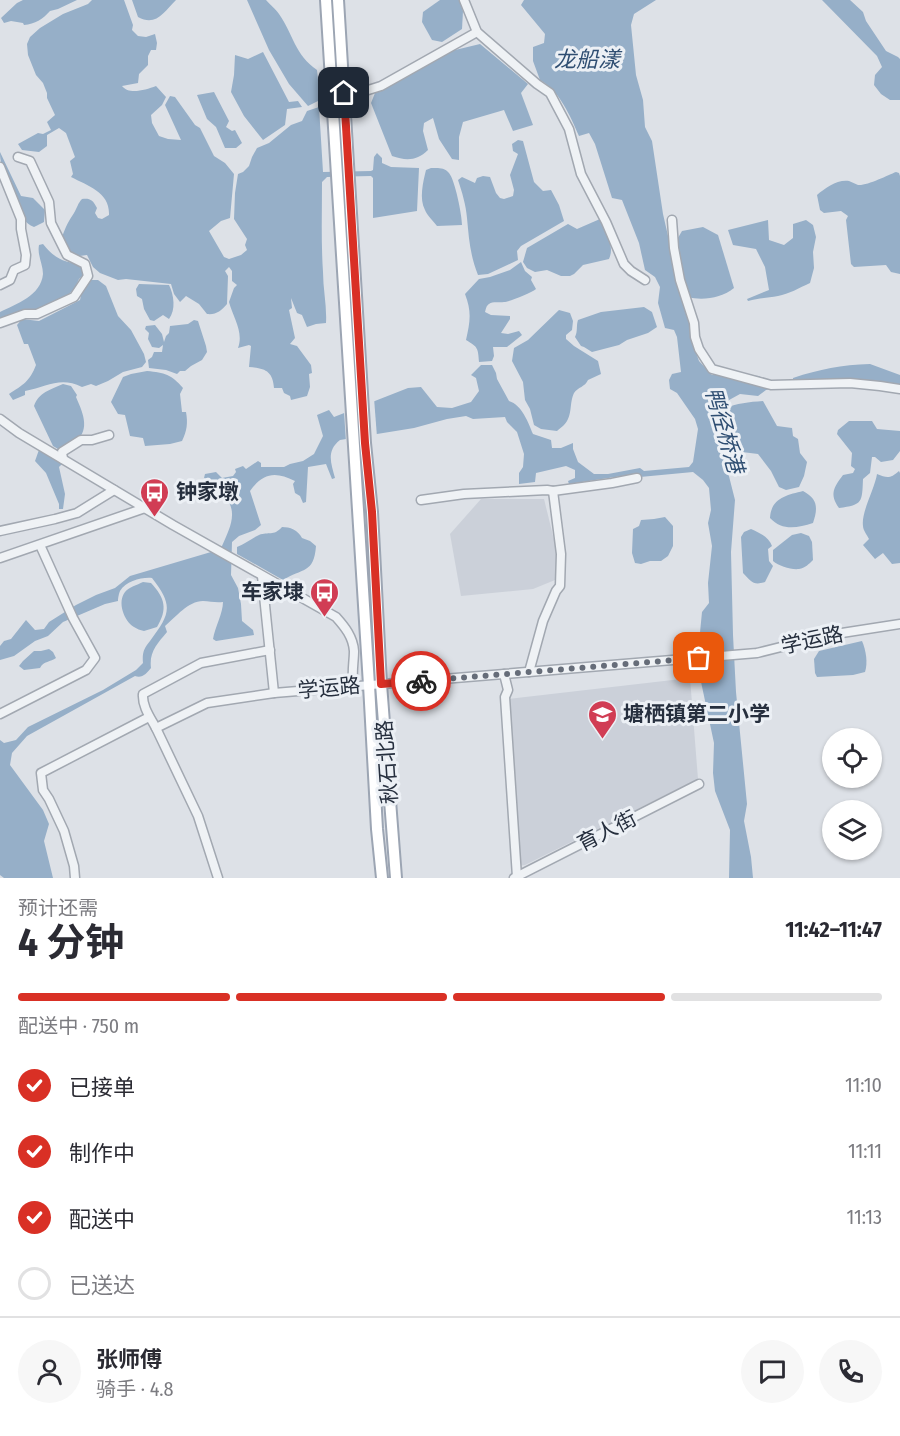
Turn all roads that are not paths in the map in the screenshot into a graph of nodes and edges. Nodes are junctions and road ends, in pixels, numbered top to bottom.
1 (326, 0) edge
2 (338, 0) edge
3 (464, 0) edge
4 (477, 32) junction
5 (344, 93) junction
6 (18, 157) dead end
7 (0, 167) edge
8 (672, 220) dead end
9 (645, 280) dead end
10 (0, 285) edge
11 (0, 323) edge
12 (900, 389) edge
13 (0, 419) edge
14 (109, 435) dead end
15 (63, 459) junction
16 (637, 478) dead end
17 (114, 490) junction
18 (552, 491) junction
19 (421, 500) dead end
20 (145, 508) junction
21 (0, 531) edge
22 (40, 545) junction
23 (0, 558) edge
24 (262, 576) junction
25 (900, 624) edge
26 (270, 650) junction
27 (529, 672) junction
28 (504, 674) junction
29 (381, 684) junction
30 (369, 685) junction
31 (354, 686) junction
32 (274, 693) junction
33 (0, 714) edge
34 (149, 717) junction
35 (156, 728) junction
36 (699, 784) dead end
37 (515, 877) edge
38 (75, 878) edge
39 (218, 878) edge
40 (382, 878) edge
41 (396, 878) edge

1 - 30 main road, 秋石北路
2 - 5 main road, 秋石北路
3 - 4 street
4 - 5 street
4 - 9 street
5 - 29 main road, 秋石北路
6 - 11 street
7 - 10 street
8 - 12 street
13 - 15 street
14 - 15 street
15 - 17 street
16 - 18 street
17 - 20 street
17 - 21 street
18 - 19 street
18 - 27 street
20 - 22 street
20 - 24 street
22 - 23 street
22 - 33 street
24 - 26 street
24 - 31 street
25 - 27 street, 学运路
26 - 32 street
26 - 34 street
27 - 28 street, 学运路
28 - 29 street, 学运路
28 - 37 street
29 - 30 street, 学运路
29 - 41 main road, 秋石北路
30 - 31 street, 学运路
30 - 40 main road, 秋石北路
31 - 32 street, 学运路
32 - 35 street, 学运路
34 - 35 street
34 - 38 street
35 - 39 street
36 - 37 street, 育人街

